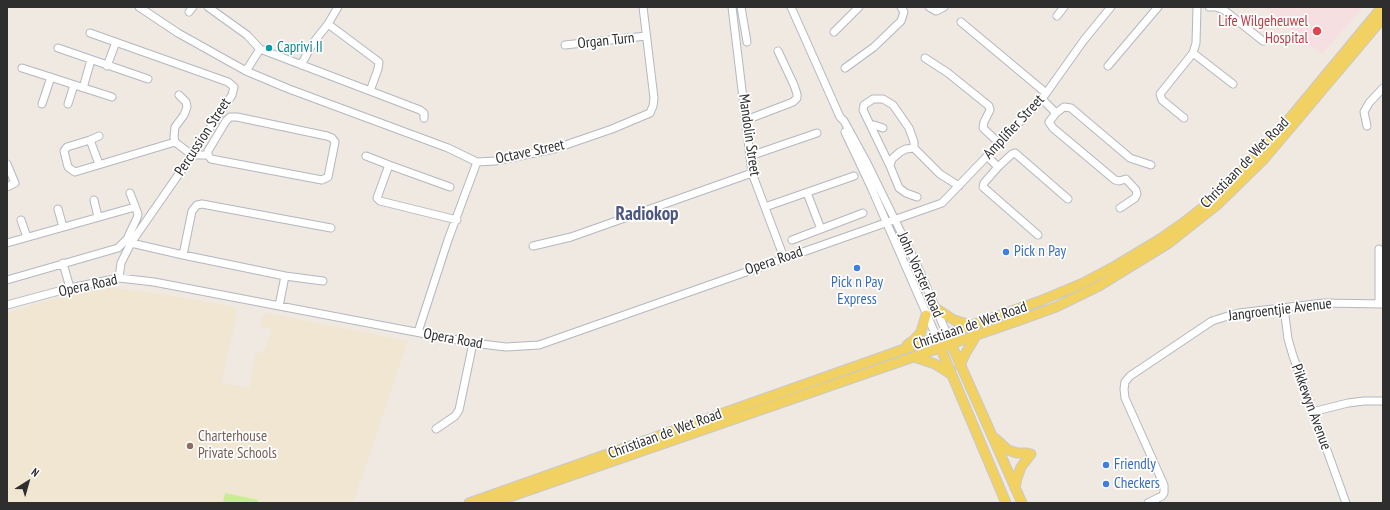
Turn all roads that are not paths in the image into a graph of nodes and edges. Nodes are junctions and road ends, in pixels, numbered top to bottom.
1 (139, 7) edge
2 (208, 7) edge
3 (338, 7) edge
4 (643, 7) edge
5 (732, 7) edge
6 (741, 7) edge
7 (791, 7) edge
8 (859, 7) edge
9 (901, 7) edge
10 (928, 7) edge
11 (944, 7) edge
12 (1064, 7) edge
13 (1111, 7) edge
14 (1158, 7) edge
15 (1197, 7) edge
16 (1209, 7) edge
17 (1382, 7) edge
18 (1057, 16) dead end
19 (1383, 18) edge
20 (961, 22) dead end
21 (328, 24) junction
22 (834, 32) dead end
23 (90, 33) dead end
24 (646, 36) junction
25 (1263, 41) dead end
26 (116, 42) junction
27 (747, 42) dead end
28 (565, 45) dead end
29 (58, 48) dead end
30 (260, 49) junction
31 (778, 51) dead end
32 (1193, 54) junction
33 (925, 58) dead end
34 (91, 60) junction
35 (301, 65) junction
36 (107, 66) junction
37 (1108, 66) dead end
38 (22, 68) dead end
39 (845, 68) dead end
40 (246, 71) junction
41 (51, 77) junction
42 (148, 79) dead end
43 (1233, 84) dead end
44 (74, 85) junction
45 (83, 88) junction
46 (1383, 88) edge
47 (370, 91) junction
48 (178, 95) dead end
49 (1044, 96) junction
50 (112, 97) dead end
51 (42, 104) dead end
52 (68, 104) dead end
53 (1056, 113) junction
54 (840, 117) junction
55 (424, 118) dead end
56 (1184, 118) dead end
57 (746, 120) junction
58 (871, 126) junction
59 (1367, 126) dead end
60 (883, 128) dead end
61 (817, 133) dead end
62 (99, 136) dead end
63 (90, 140) junction
64 (175, 142) junction
65 (999, 143) junction
66 (914, 148) junction
67 (192, 155) junction
68 (204, 155) junction
69 (366, 156) dead end
70 (750, 156) junction
71 (987, 156) junction
72 (477, 162) junction
73 (7, 164) edge
74 (99, 164) junction
75 (389, 165) junction
76 (1151, 165) dead end
77 (890, 166) junction
78 (998, 167) junction
79 (752, 172) junction
80 (854, 176) dead end
81 (959, 186) junction
82 (7, 187) edge
83 (450, 187) dead end
84 (130, 193) dead end
85 (807, 193) junction
86 (917, 197) dead end
87 (1068, 199) dead end
88 (94, 200) dead end
89 (135, 207) junction
90 (765, 207) junction
91 (1120, 208) dead end
92 (58, 210) dead end
93 (863, 212) dead end
94 (98, 217) junction
95 (22, 220) dead end
96 (457, 220) junction
97 (896, 220) junction
98 (886, 223) junction
99 (62, 227) junction
100 (330, 228) dead end
101 (821, 228) junction
102 (1038, 235) dead end
103 (27, 237) junction
104 (792, 240) dead end
105 (7, 243) edge
106 (131, 243) junction
107 (533, 246) dead end
108 (1379, 249) dead end
109 (183, 255) junction
110 (784, 258) junction
111 (64, 263) junction
112 (285, 276) junction
113 (119, 278) junction
114 (7, 280) edge
115 (323, 281) dead end
116 (70, 288) junction
117 (1381, 304) edge
118 (7, 305) edge
119 (279, 306) junction
120 (1284, 308) junction
121 (937, 309) junction
122 (926, 315) junction
123 (971, 325) junction
124 (418, 332) junction
125 (947, 334) junction
126 (976, 336) junction
127 (937, 338) junction
128 (473, 343) junction
129 (951, 344) junction
130 (940, 348) junction
131 (896, 352) junction
132 (914, 357) junction
133 (960, 366) junction
134 (952, 375) junction
135 (1383, 401) edge
136 (1312, 412) junction
137 (436, 429) dead end
138 (990, 432) junction
139 (1016, 488) junction
140 (469, 503) edge
141 (492, 503) edge
142 (1006, 503) edge
143 (1022, 503) edge
144 (1148, 503) edge
145 (1346, 503) edge

1 - 40 street
2 - 30 street
3 - 21 street
4 - 24 street, Octave Street
5 - 57 street, Mandolin Street
6 - 27 street
7 - 54 street, John Vorster Road
8 - 22 street
9 - 39 street
10 - 11 street
12 - 18 street
13 - 49 street, Amplifier Street
14 - 37 street
15 - 32 street
16 - 25 street
17 - 123 main road, Christiaan de Wet Road
19 - 126 main road, Christiaan de Wet Road
20 - 49 street
21 - 35 street
21 - 47 street
23 - 26 street, Percussion Street
24 - 28 street, Organ Turn
24 - 72 street, Octave Street
26 - 36 street
26 - 67 street, Percussion Street
29 - 34 street
30 - 35 street
30 - 40 street
31 - 57 street
32 - 43 street
32 - 56 street
33 - 65 street
34 - 36 street
34 - 45 street
35 - 47 street
36 - 42 street
38 - 41 street
40 - 72 street
41 - 44 street
41 - 51 street
44 - 45 street
44 - 52 street
45 - 50 street
46 - 59 street
47 - 55 street
48 - 64 street
49 - 53 street
49 - 65 street, Amplifier Street
53 - 76 street
53 - 91 street
54 - 97 street, John Vorster Road
54 - 98 street, John Vorster Road
57 - 70 street, Mandolin Street
58 - 60 street
58 - 66 street
58 - 77 street
61 - 70 street
62 - 63 street
63 - 74 street
63 - 74 street
64 - 67 street
64 - 74 street
65 - 71 street, Amplifier Street
66 - 77 street
66 - 81 street
67 - 68 street
67 - 106 street, Percussion Street
68 - 68 street
69 - 75 street
70 - 79 street, Mandolin Street
71 - 78 street
71 - 81 street, Amplifier Street
72 - 96 street, Octave Street
73 - 82 street
75 - 83 street
75 - 96 street
77 - 86 street
78 - 87 street
78 - 102 street
79 - 90 street, Mandolin Street
79 - 107 street
80 - 85 street
81 - 97 street, Amplifier Street
84 - 89 street
85 - 90 street
85 - 101 street
88 - 94 street
89 - 94 street
89 - 111 street
90 - 110 street, Mandolin Street
92 - 99 street
93 - 101 street
94 - 99 street
95 - 103 street
96 - 124 street, Octave Street
97 - 98 street, Opera Road
97 - 121 street, John Vorster Road
98 - 110 street, Opera Road
98 - 122 street, John Vorster Road
99 - 103 street
100 - 109 street
101 - 104 street
103 - 105 street
106 - 109 street
106 - 113 street, Percussion Street
108 - 117 street
109 - 112 street
110 - 128 street, Opera Road
111 - 114 street
111 - 116 street
112 - 115 street
112 - 119 street
113 - 116 street, Opera Road
113 - 119 street, Opera Road
116 - 118 street, Opera Road
117 - 120 street, Jangroentjie Avenue
119 - 124 street, Opera Road
120 - 136 street, Pikkewyn Avenue
120 - 144 street, Jangroentjie Avenue
121 - 123 main road
121 - 125 street, John Vorster Road
122 - 127 street, John Vorster Road
122 - 131 main road
123 - 125 main road, Christiaan de Wet Road
124 - 128 street, Opera Road
125 - 127 main road, Christiaan de Wet Road
125 - 129 main road, John Vorster Road
126 - 129 main road, Christiaan de Wet Road
126 - 133 main road
127 - 130 main road, John Vorster Road
127 - 131 main road, Christiaan de Wet Road
128 - 137 street
129 - 130 main road, Christiaan de Wet Road
129 - 133 main road, John Vorster Road
130 - 132 main road, Christiaan de Wet Road
130 - 134 main road, John Vorster Road
131 - 140 main road, Christiaan de Wet Road
132 - 134 main road
132 - 141 main road, Christiaan de Wet Road
133 - 138 main road, John Vorster Road
134 - 142 main road, John Vorster Road
135 - 136 street
136 - 145 street, Pikkewyn Avenue
138 - 139 main road, John Vorster Road
138 - 139 main road
139 - 143 main road, John Vorster Road

